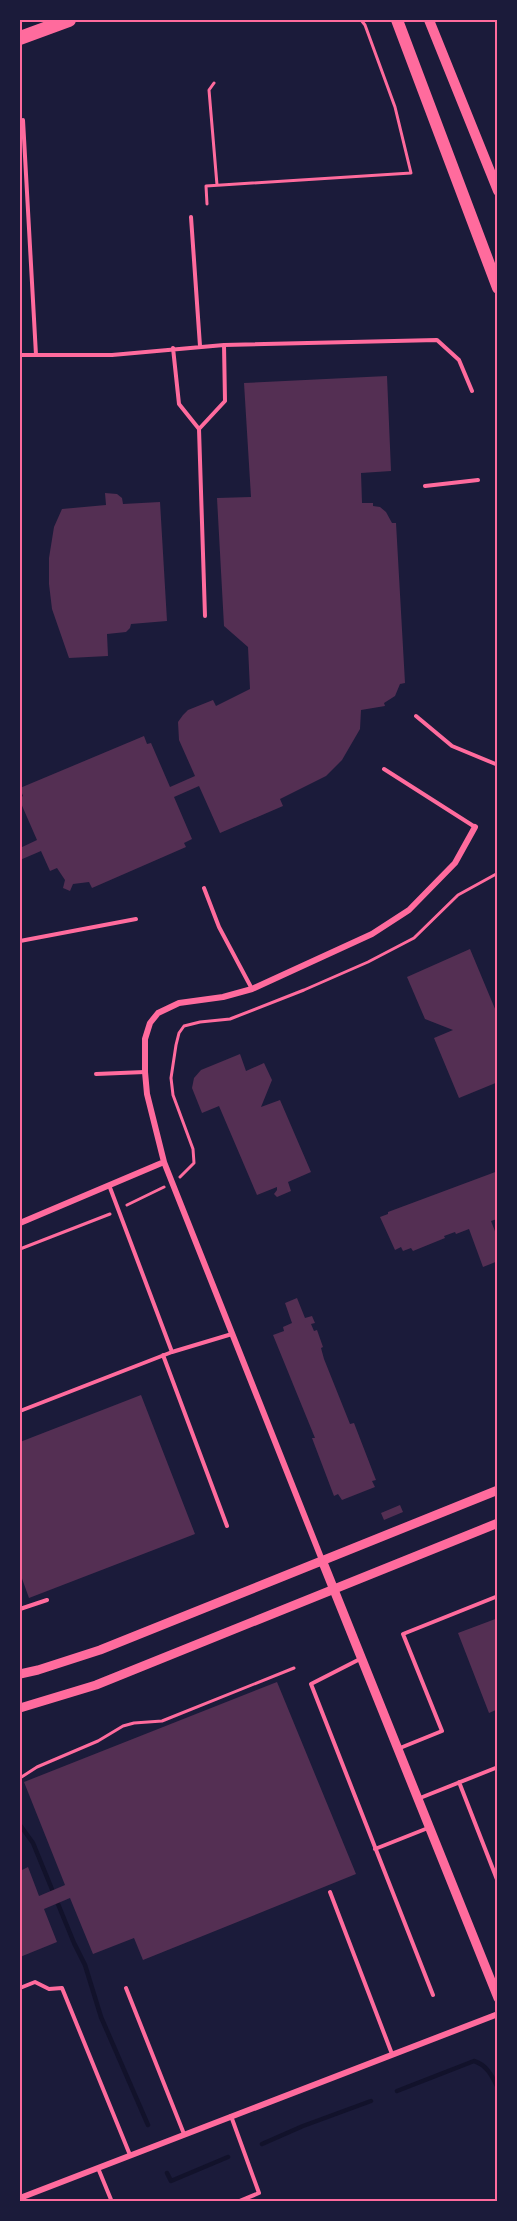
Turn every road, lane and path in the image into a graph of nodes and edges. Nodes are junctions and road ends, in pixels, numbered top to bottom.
1 (69, 20) edge
2 (361, 20) edge
3 (397, 20) edge
4 (430, 21) edge
5 (20, 38) edge
6 (214, 83) dead end
7 (23, 120) dead end
8 (217, 185) junction
9 (498, 191) edge
10 (207, 204) dead end
11 (192, 217) dead end
12 (498, 288) edge
13 (200, 345) junction
14 (224, 345) junction
15 (173, 348) junction
16 (20, 355) edge
17 (36, 355) junction
18 (472, 391) dead end
19 (199, 429) junction
20 (478, 480) dead end
21 (425, 486) dead end
22 (205, 616) dead end
23 (416, 716) dead end
24 (498, 765) edge
25 (384, 769) dead end
26 (476, 827) joint
27 (498, 873) edge
28 (204, 888) dead end
29 (136, 920) dead end
30 (20, 941) edge
31 (252, 989) junction
32 (145, 1072) junction
33 (96, 1074) dead end
34 (164, 1162) junction
35 (172, 1182) junction
36 (109, 1185) junction
37 (119, 1210) junction
38 (20, 1223) edge
39 (20, 1249) edge
40 (232, 1334) junction
41 (172, 1352) junction
42 (162, 1355) junction
43 (20, 1411) edge
44 (498, 1490) edge
45 (498, 1523) edge
46 (227, 1526) dead end
47 (321, 1560) junction
48 (332, 1588) junction
49 (498, 1596) edge
50 (47, 1600) dead end
51 (20, 1609) edge
52 (360, 1659) junction
53 (294, 1668) dead end
54 (20, 1674) edge
55 (20, 1708) edge
56 (396, 1749) junction
57 (498, 1767) edge
58 (20, 1778) edge
59 (459, 1782) junction
60 (417, 1799) junction
61 (429, 1828) junction
62 (375, 1849) junction
63 (498, 1882) edge
64 (330, 1892) dead end
65 (20, 1988) edge
66 (126, 1988) dead end
67 (433, 1995) dead end
68 (498, 1998) edge
69 (498, 2014) edge
70 (392, 2054) junction
71 (231, 2115) junction
72 (184, 2134) junction
73 (130, 2155) junction
74 (98, 2168) junction
75 (20, 2198) edge
76 (112, 2202) edge
77 (237, 2202) edge

1 - 5 highway
2 - 8 path
3 - 12 highway
4 - 9 main road
6 - 8 path
7 - 17 lane
8 - 10 path
11 - 13 lane
13 - 14 lane
13 - 15 lane
14 - 18 lane
14 - 19 lane
15 - 17 lane
15 - 19 lane
16 - 17 lane
19 - 22 lane
20 - 21 lane
23 - 24 lane
25 - 26 lane
26 - 31 street
27 - 35 path
28 - 31 lane
29 - 30 lane
31 - 32 street
32 - 33 lane
32 - 34 street
34 - 35 street
34 - 36 street
35 - 37 path
35 - 40 street
36 - 37 lane
36 - 38 street
37 - 39 path
37 - 41 lane
40 - 41 lane
40 - 47 street
41 - 42 lane
42 - 43 lane
42 - 46 lane
44 - 47 street
45 - 48 street
47 - 48 street
47 - 54 street
48 - 52 street
48 - 55 street
49 - 56 lane
50 - 51 lane
52 - 56 street
52 - 62 lane
53 - 58 path
56 - 60 street
57 - 59 lane
59 - 60 lane
59 - 63 lane
60 - 61 street
61 - 62 lane
61 - 68 street
62 - 67 lane
64 - 70 lane
65 - 73 lane
66 - 72 lane
69 - 70 street
70 - 71 street
71 - 72 street
71 - 77 lane
72 - 73 street
73 - 74 street
74 - 75 street
74 - 76 lane

